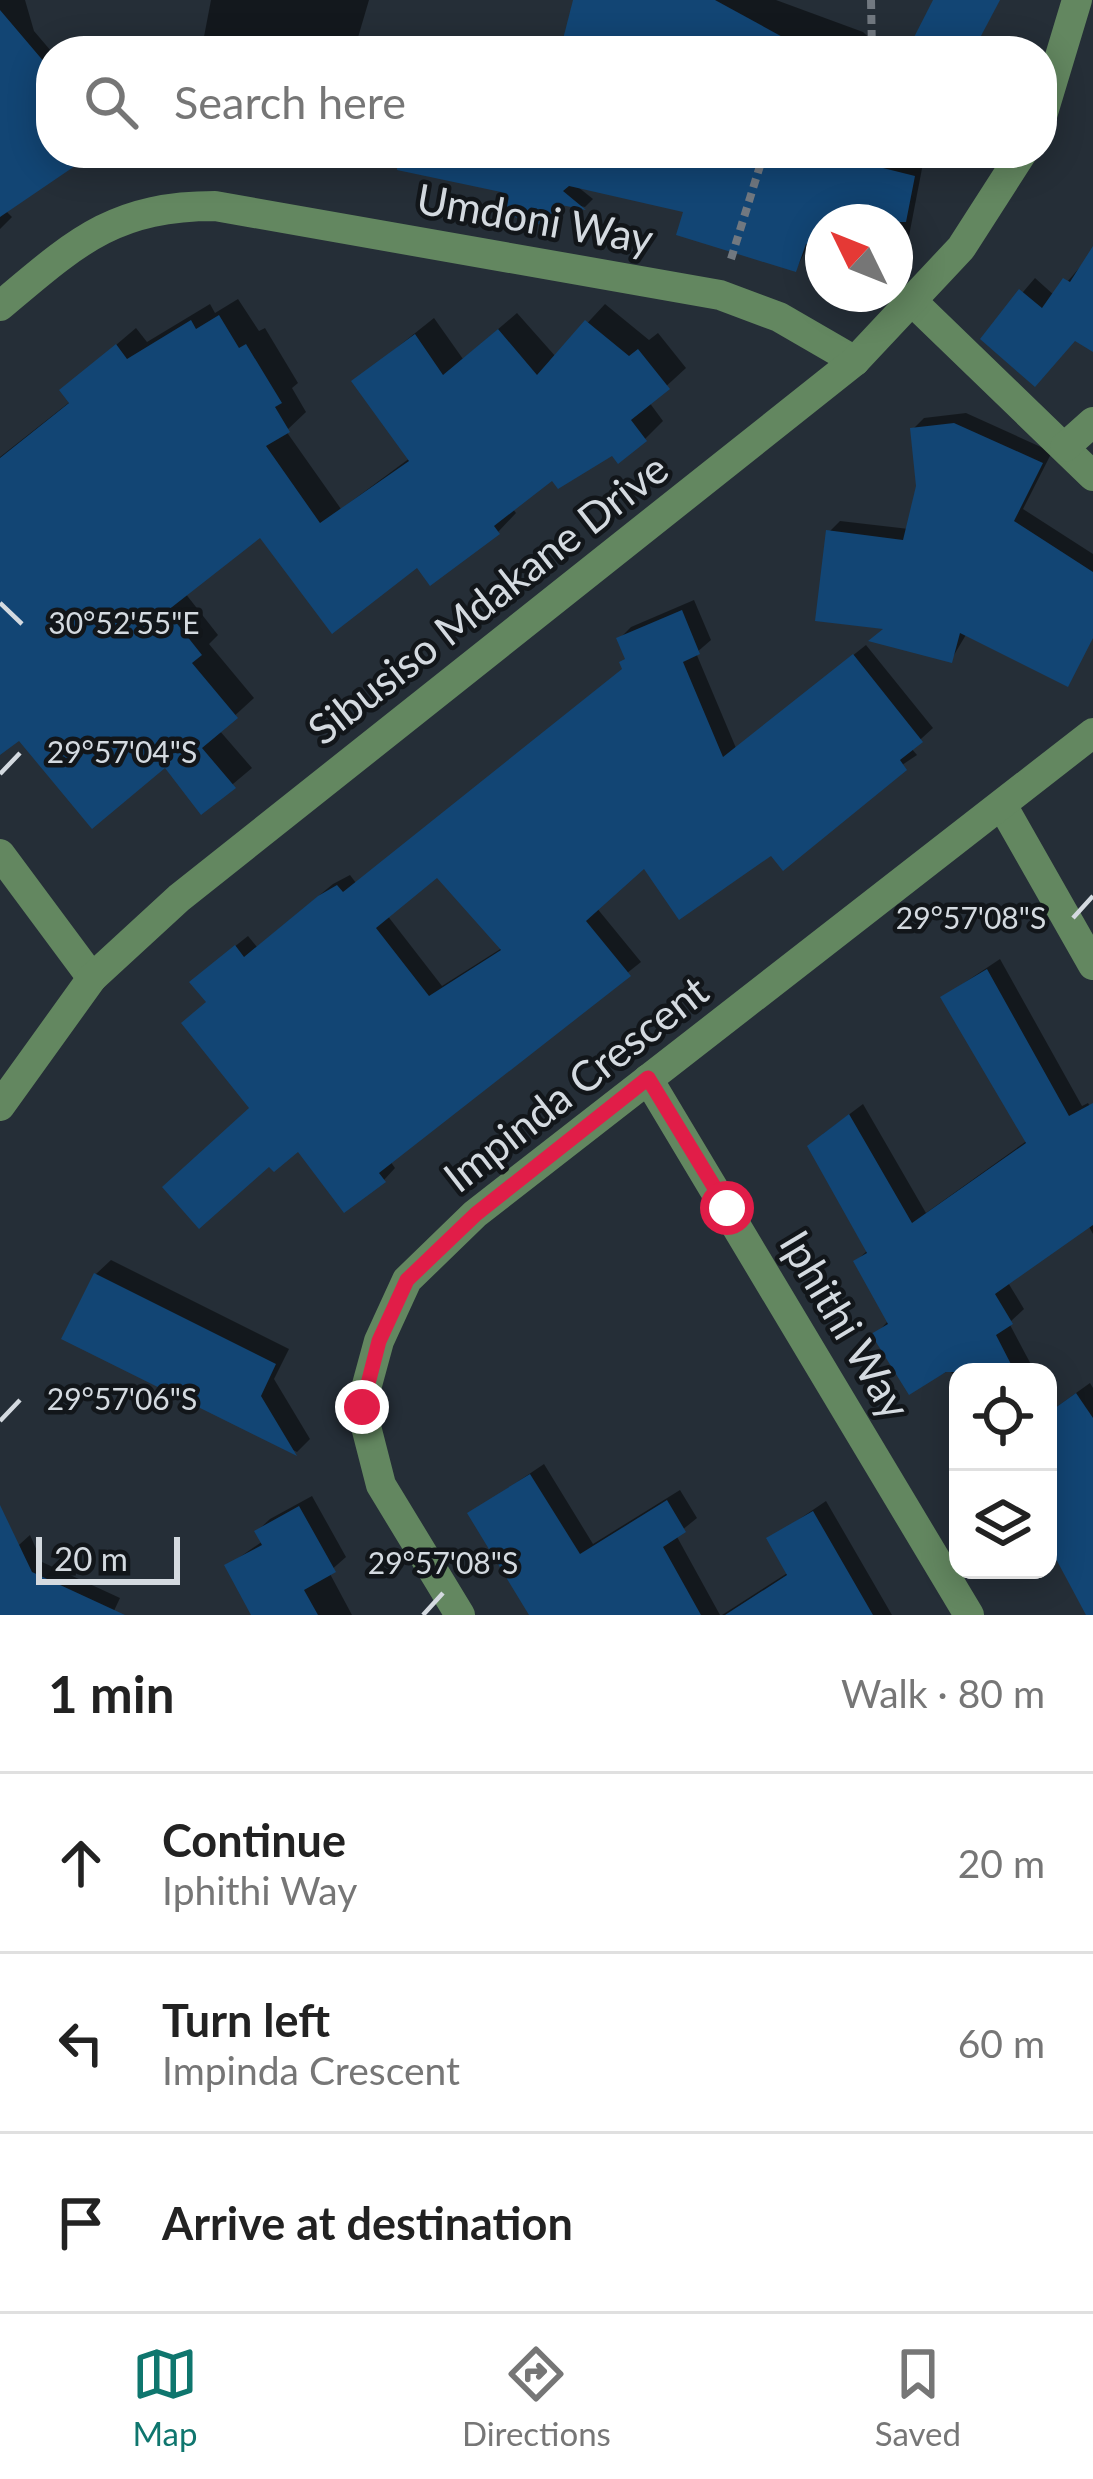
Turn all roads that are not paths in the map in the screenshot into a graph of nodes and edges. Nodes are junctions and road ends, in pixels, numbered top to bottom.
1 (1077, 0) edge
2 (1057, 66) edge
3 (1012, 168) edge
4 (914, 303) junction
5 (0, 306) edge
6 (855, 361) junction
7 (1093, 422) edge
8 (1065, 447) junction
9 (1093, 476) edge
10 (1093, 734) edge
11 (1002, 805) junction
12 (0, 854) edge
13 (1093, 965) edge
14 (92, 978) junction
15 (648, 1078) junction
16 (0, 1106) edge
17 (460, 1615) edge
18 (969, 1615) edge

1 - 2 street
3 - 4 street, Sibusiso Mdakane Drive
4 - 6 street, Sibusiso Mdakane Drive
4 - 8 street
5 - 6 street, Umdoni Way
6 - 14 street, Sibusiso Mdakane Drive
7 - 8 street
8 - 9 street
10 - 11 street, Impinda Crescent
11 - 13 street
11 - 15 street, Impinda Crescent
12 - 14 street
14 - 16 street, Sibusiso Mdakane Drive
15 - 17 street, Impinda Crescent
15 - 18 street, Iphithi Way

